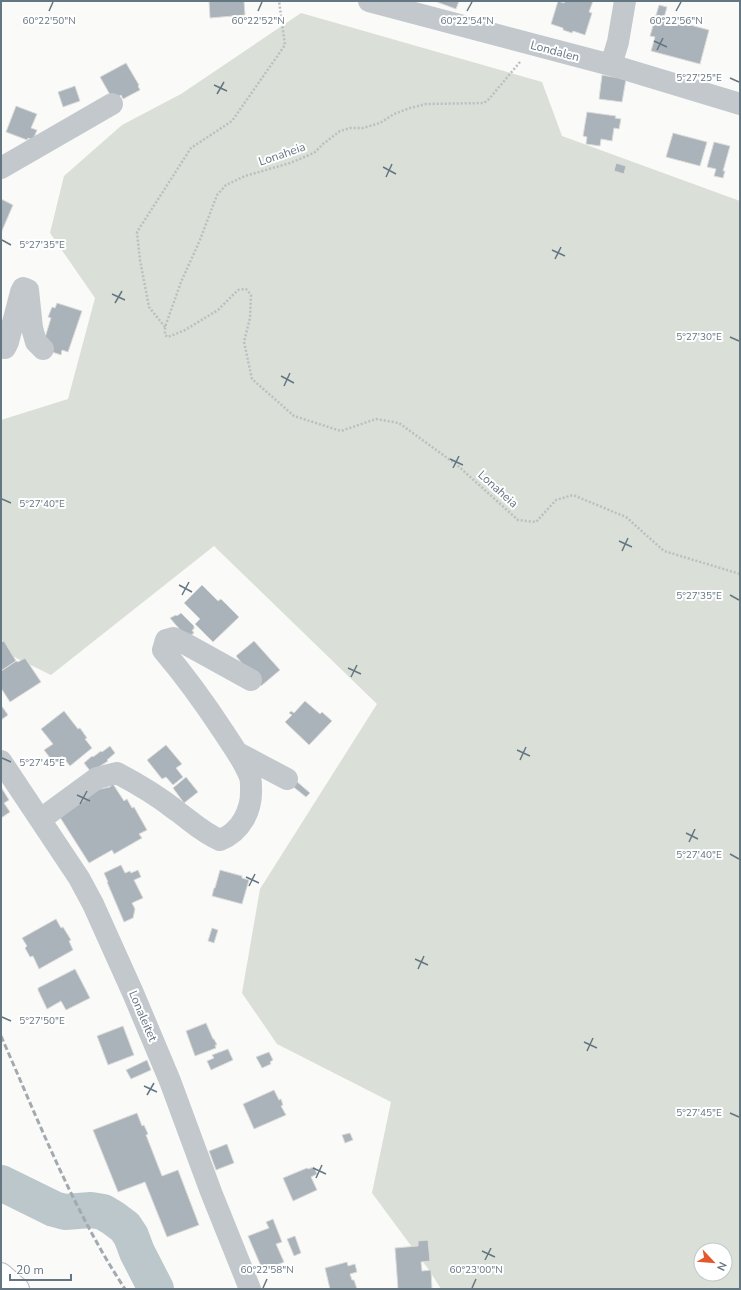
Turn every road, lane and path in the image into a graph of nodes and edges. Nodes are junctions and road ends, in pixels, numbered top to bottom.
1 (279, 1) edge
2 (368, 1) edge
3 (624, 1) edge
4 (536, 46) junction
5 (611, 66) junction
6 (112, 104) dead end
7 (740, 104) edge
8 (1, 168) edge
9 (165, 327) junction
10 (1, 347) edge
11 (43, 349) dead end
12 (740, 574) edge
13 (251, 680) dead end
14 (238, 753) junction
15 (1, 761) edge
16 (287, 779) dead end
17 (41, 819) junction
18 (1, 1274) edge
19 (18, 1289) edge
20 (250, 1289) edge

1 - 9 path, Lonaheia
2 - 4 street, Londalen
3 - 5 street
4 - 5 street, Londalen
4 - 9 path, Lonaheia
5 - 7 street, Londalen
6 - 8 street
9 - 12 path, Lonaheia
10 - 11 street
13 - 14 street
14 - 16 street
14 - 17 street
15 - 17 street, Lonaleitet
17 - 20 street, Lonaleitet
18 - 19 main road

